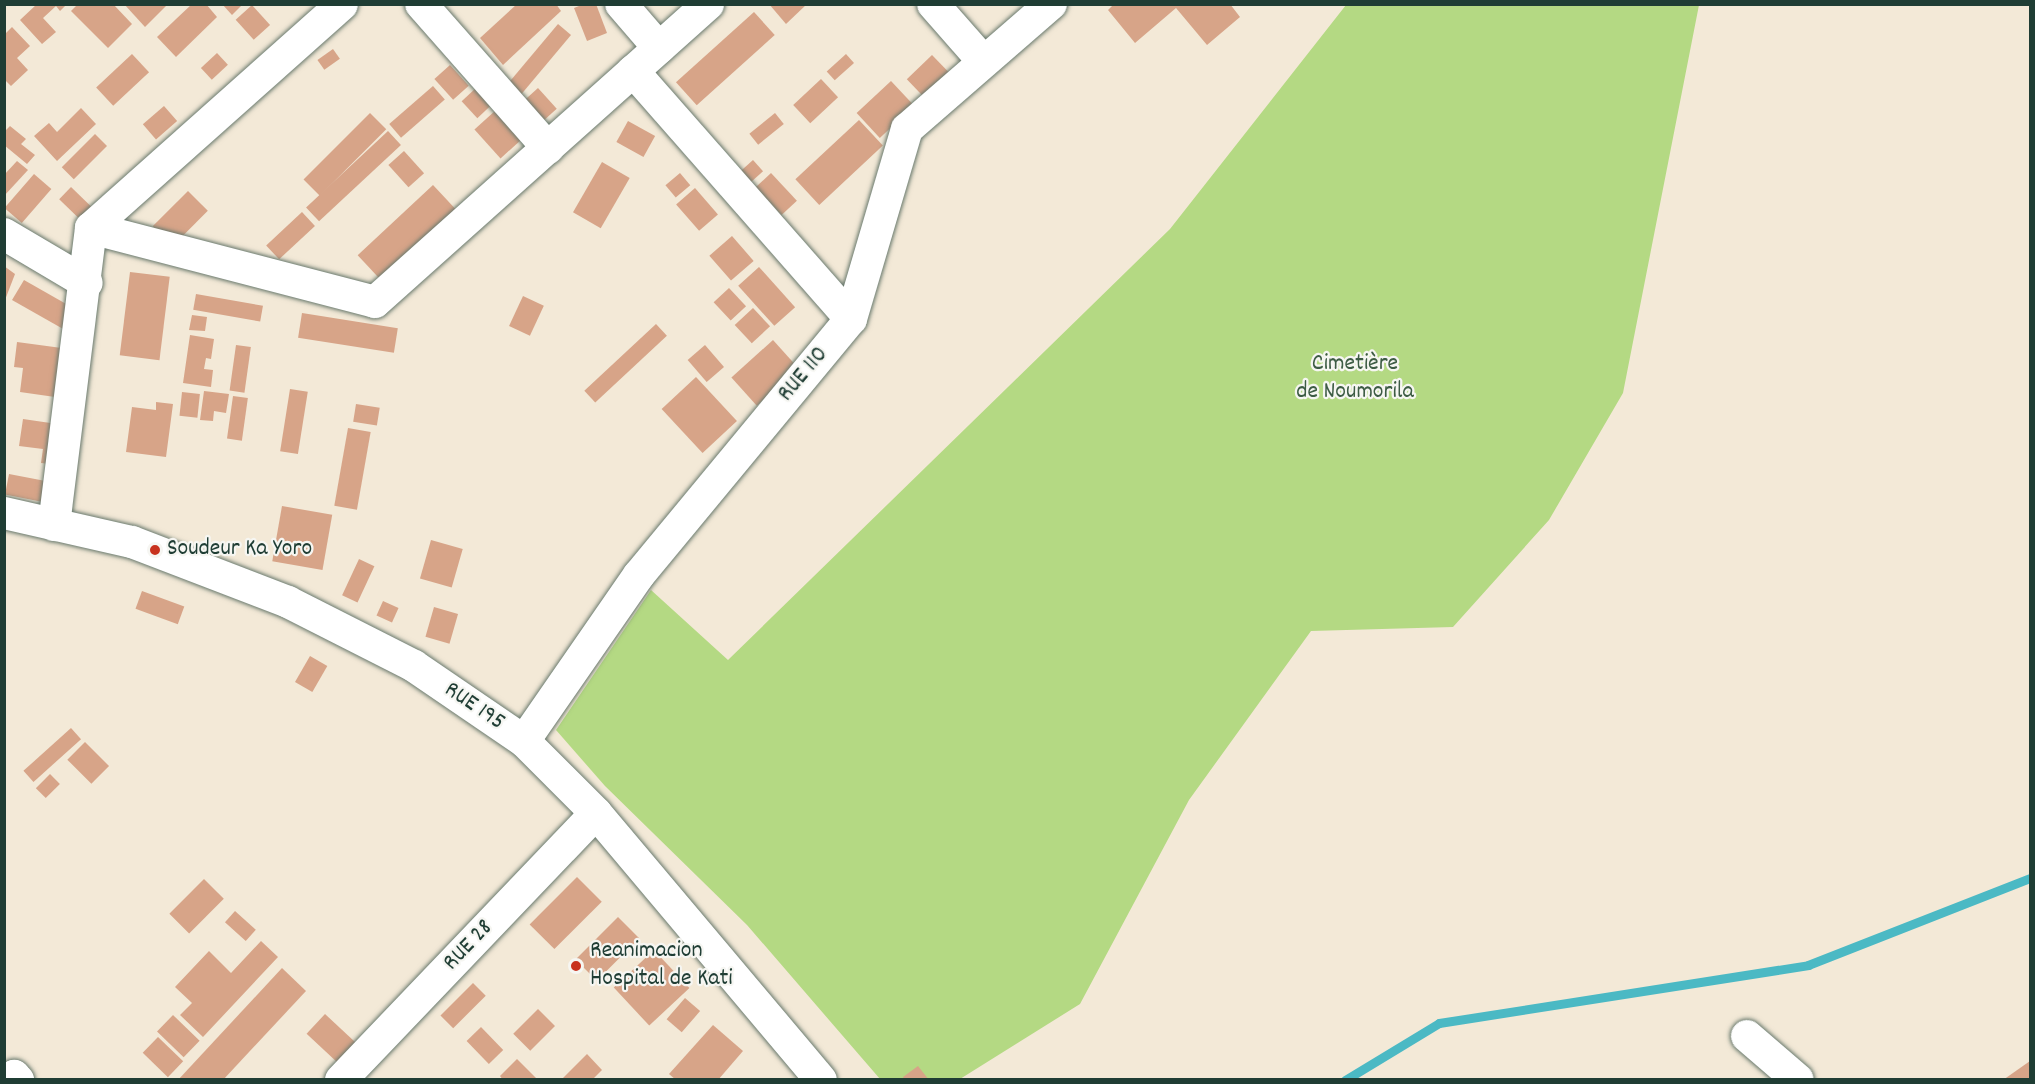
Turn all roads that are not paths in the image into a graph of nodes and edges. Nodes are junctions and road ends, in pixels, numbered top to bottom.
1 (342, 4) edge
2 (421, 4) edge
3 (621, 4) edge
4 (708, 4) edge
5 (933, 4) edge
6 (1051, 4) edge
7 (659, 48) junction
8 (983, 62) junction
9 (633, 71) junction
10 (548, 148) junction
11 (91, 228) junction
12 (4, 234) edge
13 (87, 283) junction
14 (851, 319) junction
15 (4, 513) edge
16 (54, 525) junction
17 (524, 741) junction
18 (596, 813) junction
19 (1747, 1036) dead end
20 (343, 1079) edge
21 (10, 1080) edge
22 (18, 1080) edge
23 (821, 1080) edge
24 (1798, 1080) edge

1 - 11 street
2 - 10 street
3 - 7 street
4 - 7 street
5 - 8 street
6 - 8 street, RUE 110
7 - 9 street
8 - 14 street, RUE 110
9 - 10 street
9 - 14 street
10 - 11 street
11 - 13 street
12 - 13 street
13 - 16 street
14 - 17 street, RUE 110
15 - 16 street, RUE 195
16 - 17 street, RUE 195
17 - 18 street, RUE 195
18 - 20 street, RUE 28
18 - 23 street, RUE 195
19 - 24 street
21 - 22 street

